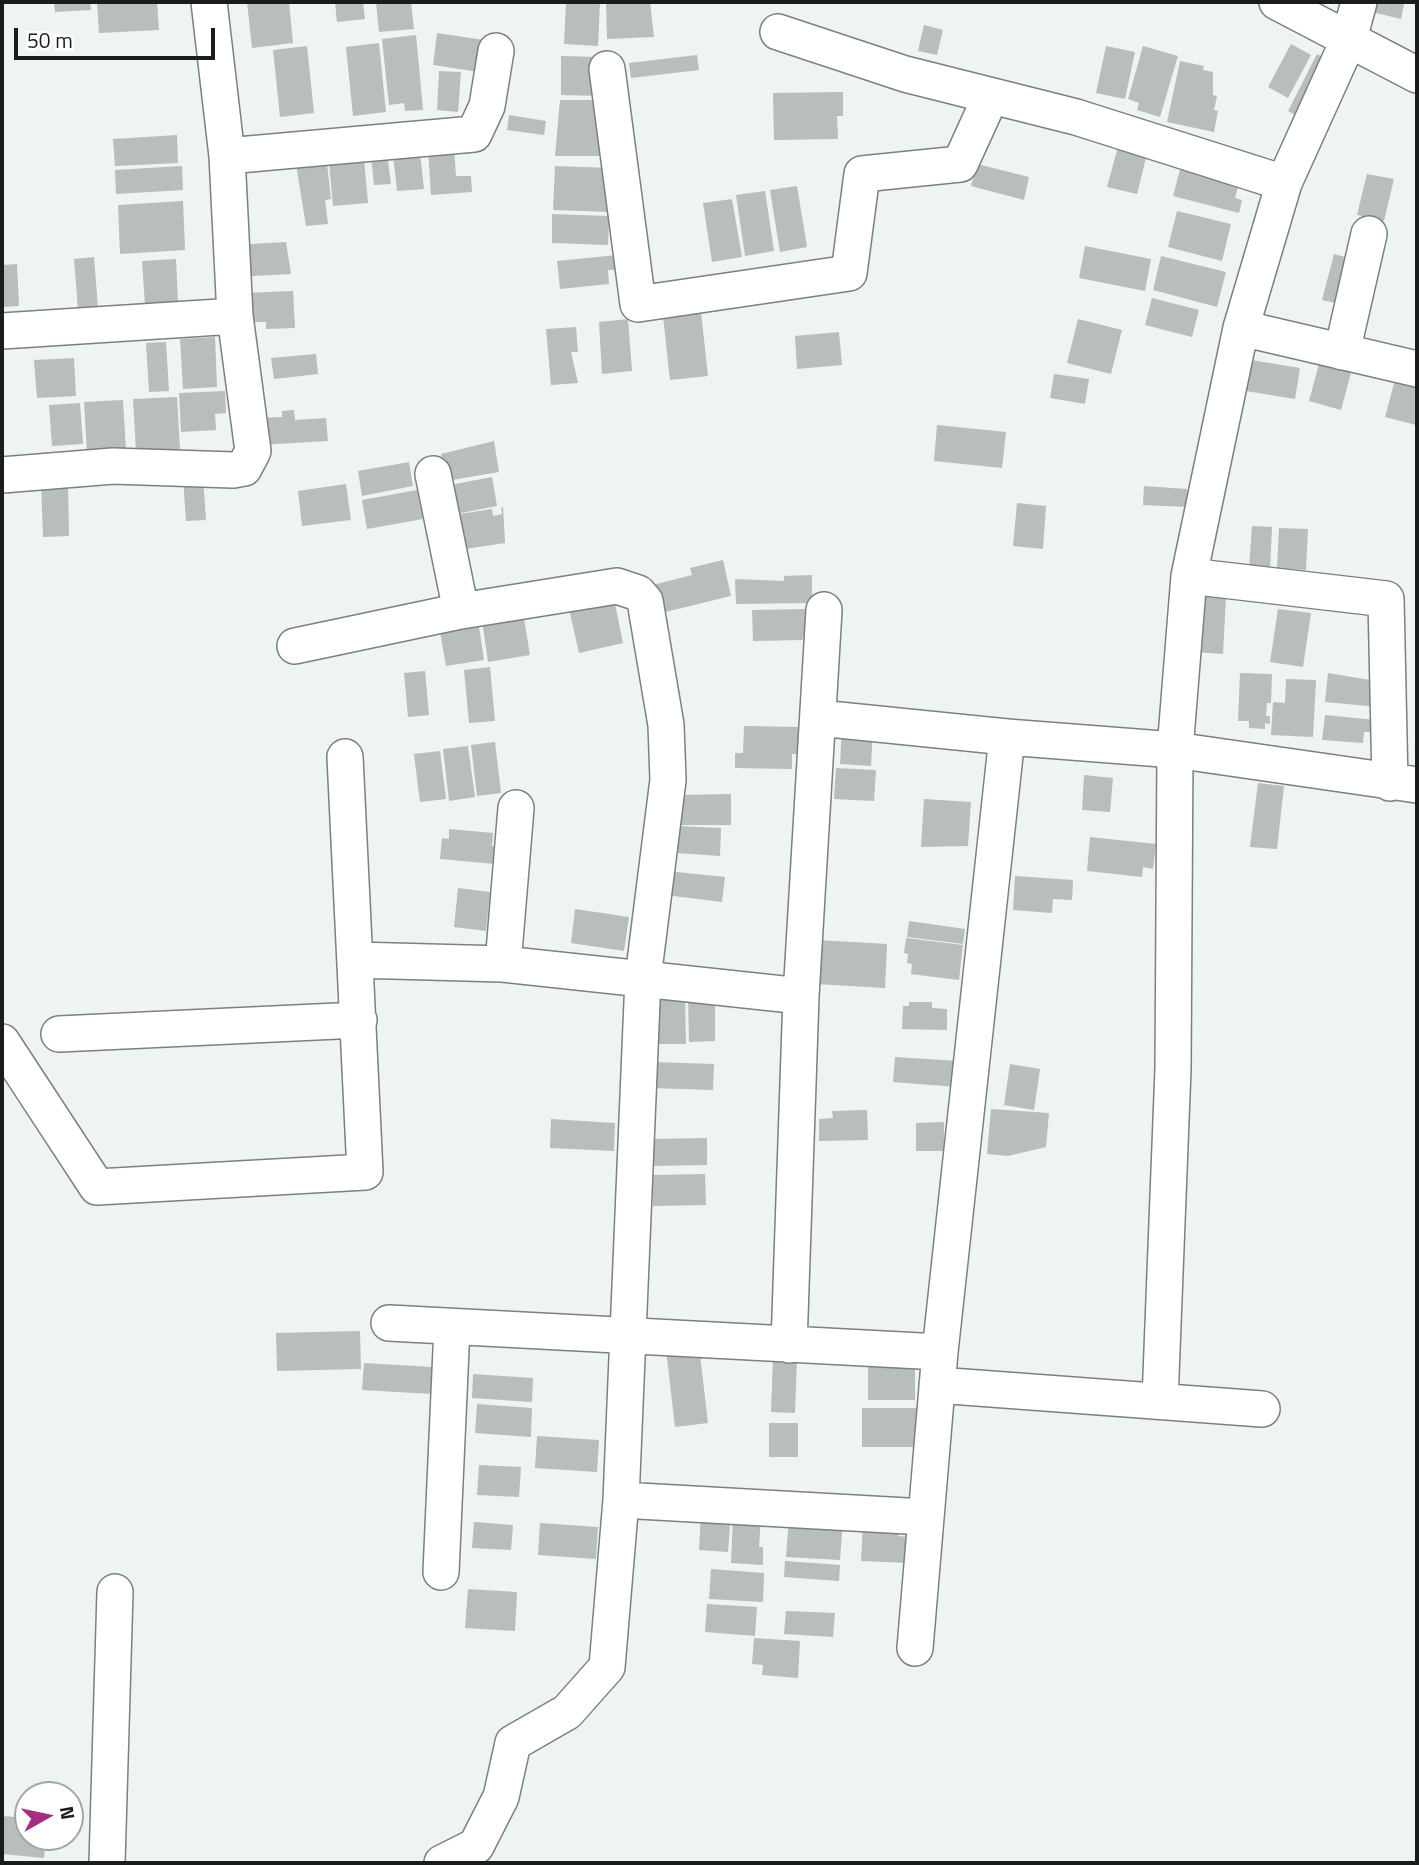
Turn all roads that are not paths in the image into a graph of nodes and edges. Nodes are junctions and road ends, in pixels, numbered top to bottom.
1 (209, 2) edge
2 (1277, 2) edge
3 (1359, 2) edge
4 (778, 32) dead end
5 (1349, 39) junction
6 (496, 51) dead end
7 (607, 69) dead end
8 (1417, 75) edge
9 (991, 96) junction
10 (227, 156) junction
11 (1284, 183) junction
12 (1369, 234) dead end
13 (235, 316) junction
14 (1241, 328) junction
15 (2, 331) edge
16 (1342, 352) junction
17 (1417, 369) edge
18 (433, 474) dead end
19 (2, 475) edge
20 (1189, 576) junction
21 (824, 610) dead end
22 (461, 611) junction
23 (295, 646) dead end
24 (819, 718) junction
25 (1007, 737) junction
26 (1175, 750) junction
27 (345, 757) dead end
28 (1404, 784) edge
29 (516, 808) dead end
30 (355, 960) junction
31 (503, 964) junction
32 (643, 978) junction
33 (801, 996) junction
34 (359, 1020) junction
35 (59, 1034) dead end
36 (2, 1042) edge
37 (389, 1323) dead end
38 (452, 1326) junction
39 (630, 1338) junction
40 (789, 1345) junction
41 (939, 1368) junction
42 (1160, 1401) junction
43 (1262, 1409) dead end
44 (621, 1500) junction
45 (925, 1517) junction
46 (441, 1572) dead end
47 (115, 1592) dead end
48 (915, 1648) dead end
49 (107, 1863) edge
50 (442, 1863) edge

1 - 10 street
2 - 5 street
3 - 5 street
4 - 9 street
5 - 8 street
5 - 11 street
6 - 10 street
7 - 9 street
9 - 11 street
10 - 13 street
11 - 14 street
12 - 16 street
13 - 15 street
13 - 19 street
14 - 16 street
14 - 20 street
16 - 17 street
18 - 22 street
20 - 26 street
20 - 28 street
21 - 24 street
22 - 23 street
22 - 32 street
24 - 25 street
24 - 33 street
25 - 26 street
25 - 41 street
26 - 28 street
26 - 42 street
27 - 30 street
29 - 31 street
30 - 31 street
30 - 34 street
31 - 32 street
32 - 33 street
32 - 39 street
33 - 40 street
34 - 35 street
34 - 36 street
37 - 38 street
38 - 39 street
38 - 46 street
39 - 40 street
39 - 44 street
40 - 41 street
41 - 42 street
41 - 45 street
42 - 43 street
44 - 45 street
44 - 50 street
45 - 48 street
47 - 49 street

